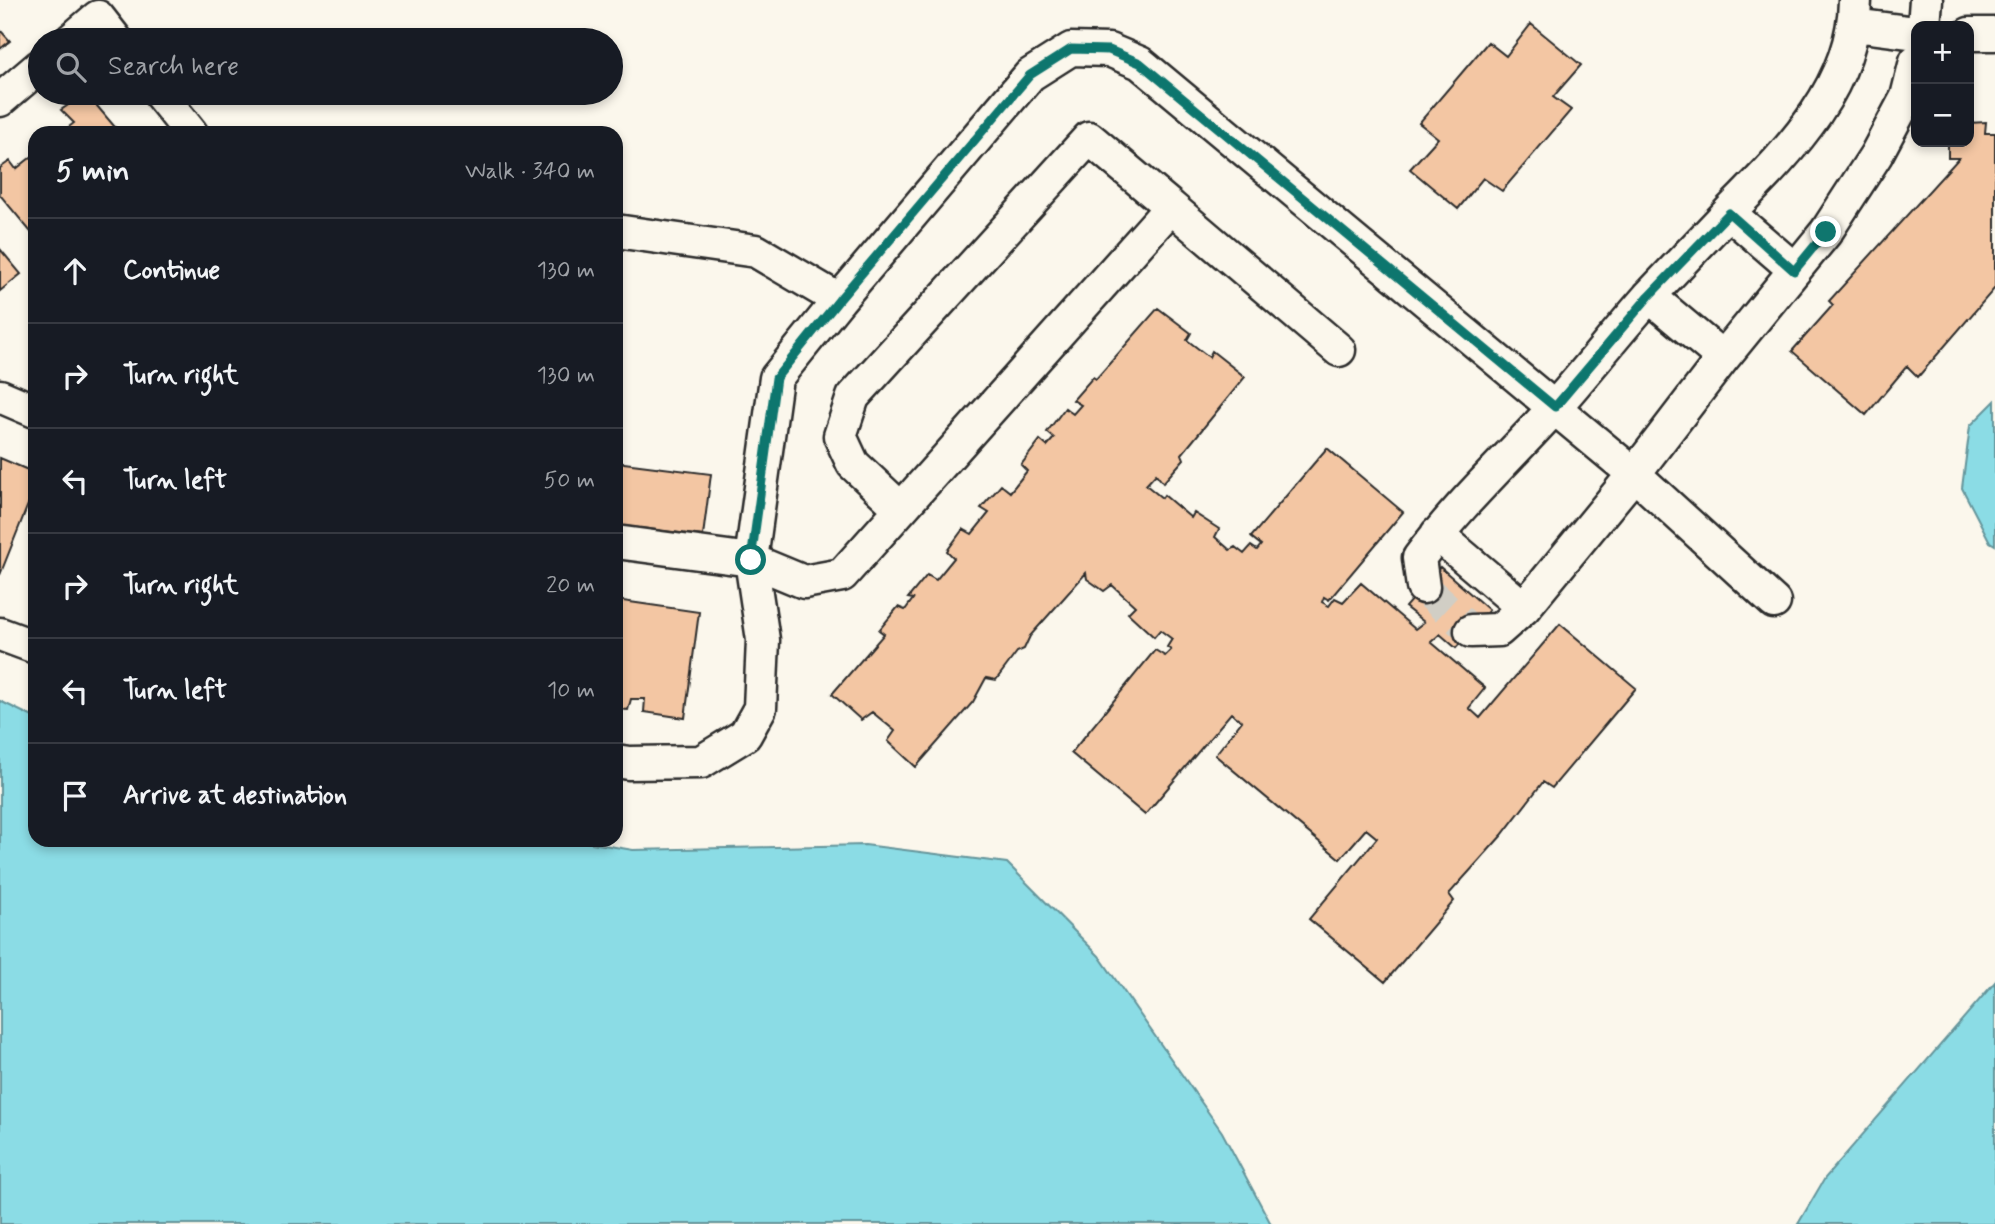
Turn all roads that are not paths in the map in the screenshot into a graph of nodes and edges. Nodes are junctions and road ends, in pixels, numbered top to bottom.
1 (1926, 0) edge
2 (1855, 12) edge
3 (1924, 21) edge
4 (86, 28) edge
5 (106, 28) edge
6 (1911, 31) edge
7 (1974, 34) edge
8 (1995, 34) edge
9 (28, 76) edge
10 (1911, 81) edge
11 (0, 100) edge
12 (169, 105) edge
13 (185, 126) edge
14 (1171, 207) junction
15 (1729, 213) junction
16 (623, 232) edge
17 (1794, 271) junction
18 (1649, 296) junction
19 (839, 300) junction
20 (1339, 350) dead end
21 (1723, 358) junction
22 (0, 396) edge
23 (1555, 407) junction
24 (28, 408) edge
25 (1634, 474) junction
26 (901, 509) junction
27 (1437, 534) junction
28 (623, 543) edge
29 (751, 560) junction
30 (1423, 587) dead end
31 (1774, 602) dead end
32 (1524, 608) junction
33 (1471, 631) dead end
34 (0, 634) edge
35 (28, 644) edge
36 (623, 762) edge

1 - 3 street
2 - 6 street
2 - 15 street
4 - 5 street
7 - 8 street
9 - 11 street
10 - 17 street
12 - 13 street
14 - 20 street
14 - 26 street
14 - 26 street
15 - 17 street
15 - 18 street
16 - 19 street
17 - 21 street
18 - 21 street
18 - 23 street
19 - 23 street
19 - 29 street
21 - 25 street
22 - 24 street
23 - 25 street
23 - 27 street
25 - 31 street
25 - 32 street
26 - 29 street
27 - 30 street
27 - 32 street
28 - 29 street
29 - 36 street
32 - 33 street
34 - 35 street

